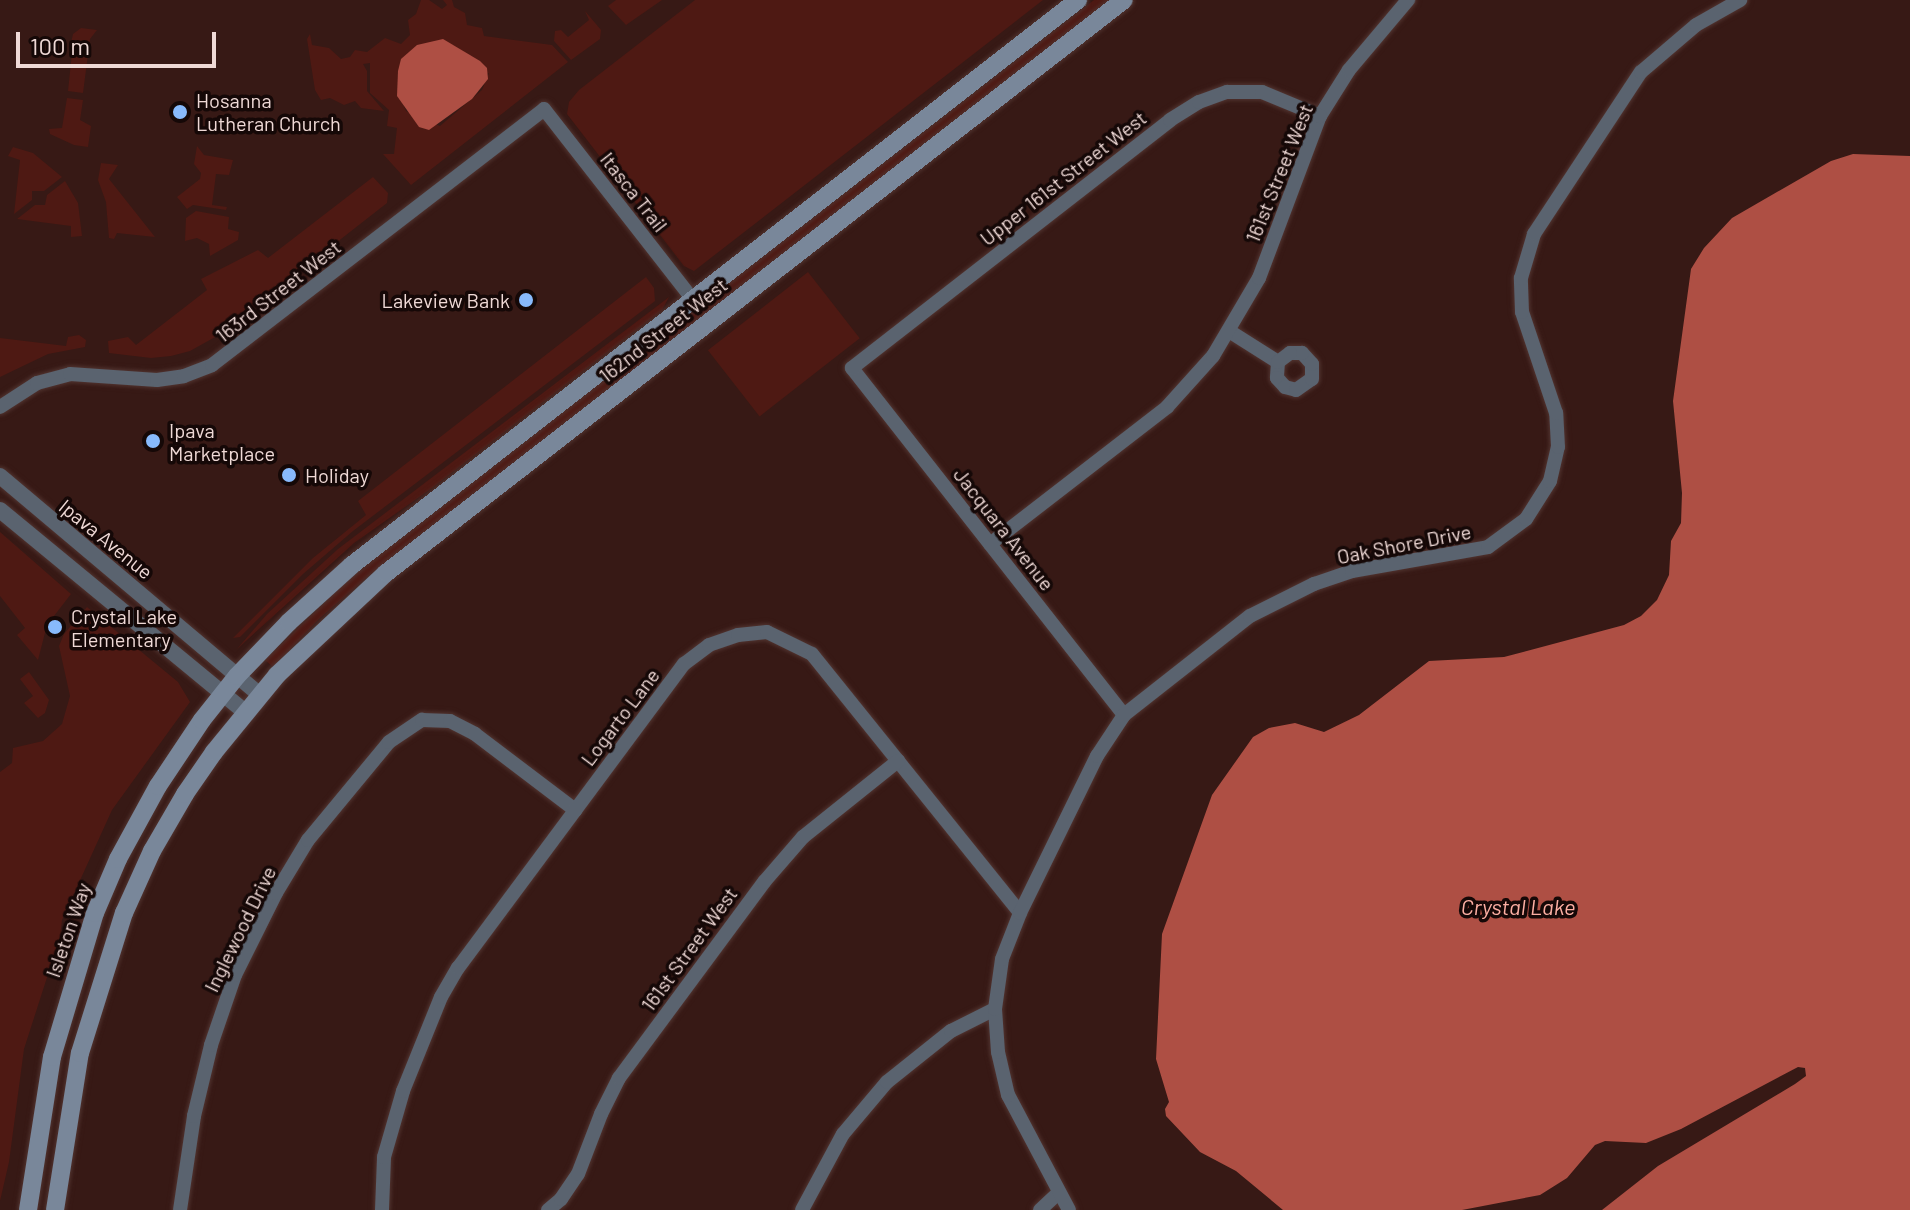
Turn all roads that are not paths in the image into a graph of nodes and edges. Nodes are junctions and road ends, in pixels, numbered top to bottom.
1 (1078, 0) edge
2 (1124, 0) edge
3 (1408, 0) edge
4 (1740, 0) edge
5 (544, 109) joint
6 (1320, 116) junction
7 (693, 300) junction
8 (1229, 331) junction
9 (1278, 362) dead end
10 (852, 368) joint
11 (0, 407) edge
12 (0, 476) edge
13 (0, 510) edge
14 (990, 544) junction
15 (237, 676) junction
16 (222, 694) junction
17 (260, 695) junction
18 (245, 712) junction
19 (1124, 715) junction
20 (898, 761) junction
21 (575, 810) junction
22 (1020, 913) junction
23 (995, 1009) junction
24 (1057, 1194) junction
25 (566, 1204) edge
26 (28, 1210) edge
27 (55, 1210) edge
28 (180, 1210) edge
29 (382, 1210) edge
30 (548, 1210) edge
31 (802, 1210) edge
32 (1040, 1210) edge
33 (1069, 1210) edge

1 - 7 main road, 162nd Street West
2 - 17 main road, 162nd Street West
3 - 6 street, 161st Street West
4 - 19 street, Oak Shore Drive
5 - 7 street, Itasca Trail
5 - 11 street, 163rd Street West
6 - 8 street, 161st Street West
6 - 10 street, Upper 161st Street West
7 - 15 main road, 162nd Street West
8 - 9 street
8 - 14 street, 161st Street West
10 - 14 street, Jacquara Avenue
12 - 15 street, Ipava Avenue
13 - 16 street
14 - 19 street, Jacquara Avenue
15 - 16 main road, 162nd Street West
15 - 17 street, Ipava Avenue
16 - 18 street
16 - 26 main road, Isleton Way
17 - 18 main road, 162nd Street West
18 - 27 main road
19 - 22 street, Oak Shore Drive
20 - 21 street, Logarto Lane
20 - 22 street, Logarto Lane
20 - 25 street, 161st Street West
21 - 28 street, Inglewood Drive
21 - 29 street, Logarto Lane
22 - 23 street, Oak Shore Drive
23 - 24 street
23 - 31 street
24 - 32 street
24 - 33 street
25 - 30 street, 161st Street West

